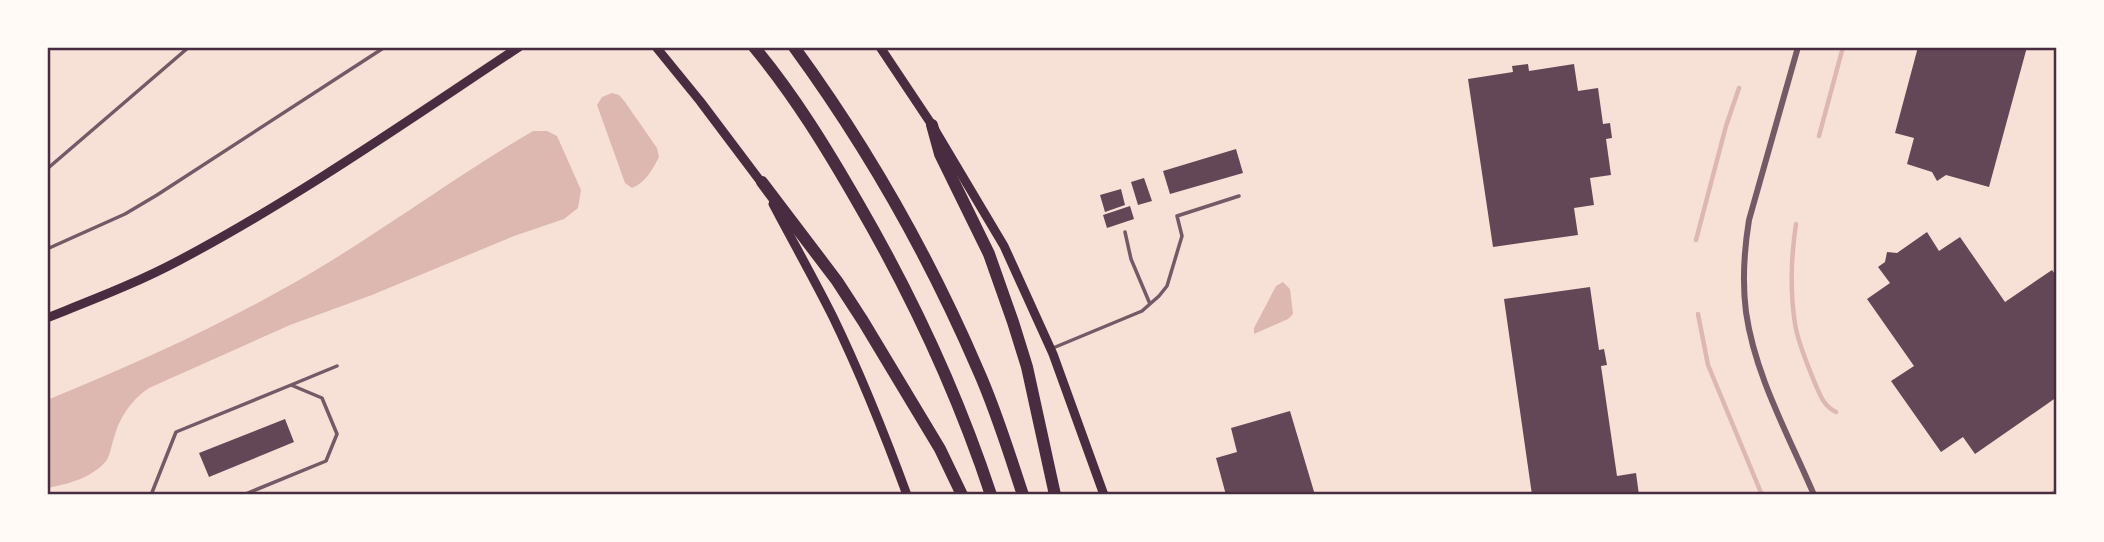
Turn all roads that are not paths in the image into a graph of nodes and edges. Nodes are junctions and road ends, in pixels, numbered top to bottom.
1 (189, 47) edge
2 (385, 47) edge
3 (519, 47) edge
4 (754, 47) edge
5 (794, 47) edge
6 (880, 47) edge
7 (1798, 47) edge
8 (657, 48) edge
9 (932, 125) junction
10 (47, 169) edge
11 (762, 182) junction
12 (1239, 195) dead end
13 (1125, 232) dead end
14 (47, 249) edge
15 (1150, 304) junction
16 (47, 318) edge
17 (1051, 349) junction
18 (337, 366) dead end
19 (291, 386) junction
20 (151, 495) edge
21 (243, 495) edge
22 (907, 495) edge
23 (962, 495) edge
24 (991, 495) edge
25 (1023, 495) edge
26 (1055, 495) edge
27 (1104, 495) edge
28 (1814, 495) edge

1 - 10 lane
2 - 14 lane
3 - 16 main road
4 - 24 highway
5 - 25 highway
6 - 9 main road
7 - 28 street
8 - 11 main road
9 - 17 main road
9 - 26 highway
11 - 22 main road
11 - 23 highway
12 - 15 lane
13 - 15 lane
15 - 17 lane
17 - 27 main road
18 - 19 lane
19 - 20 lane
19 - 21 lane

